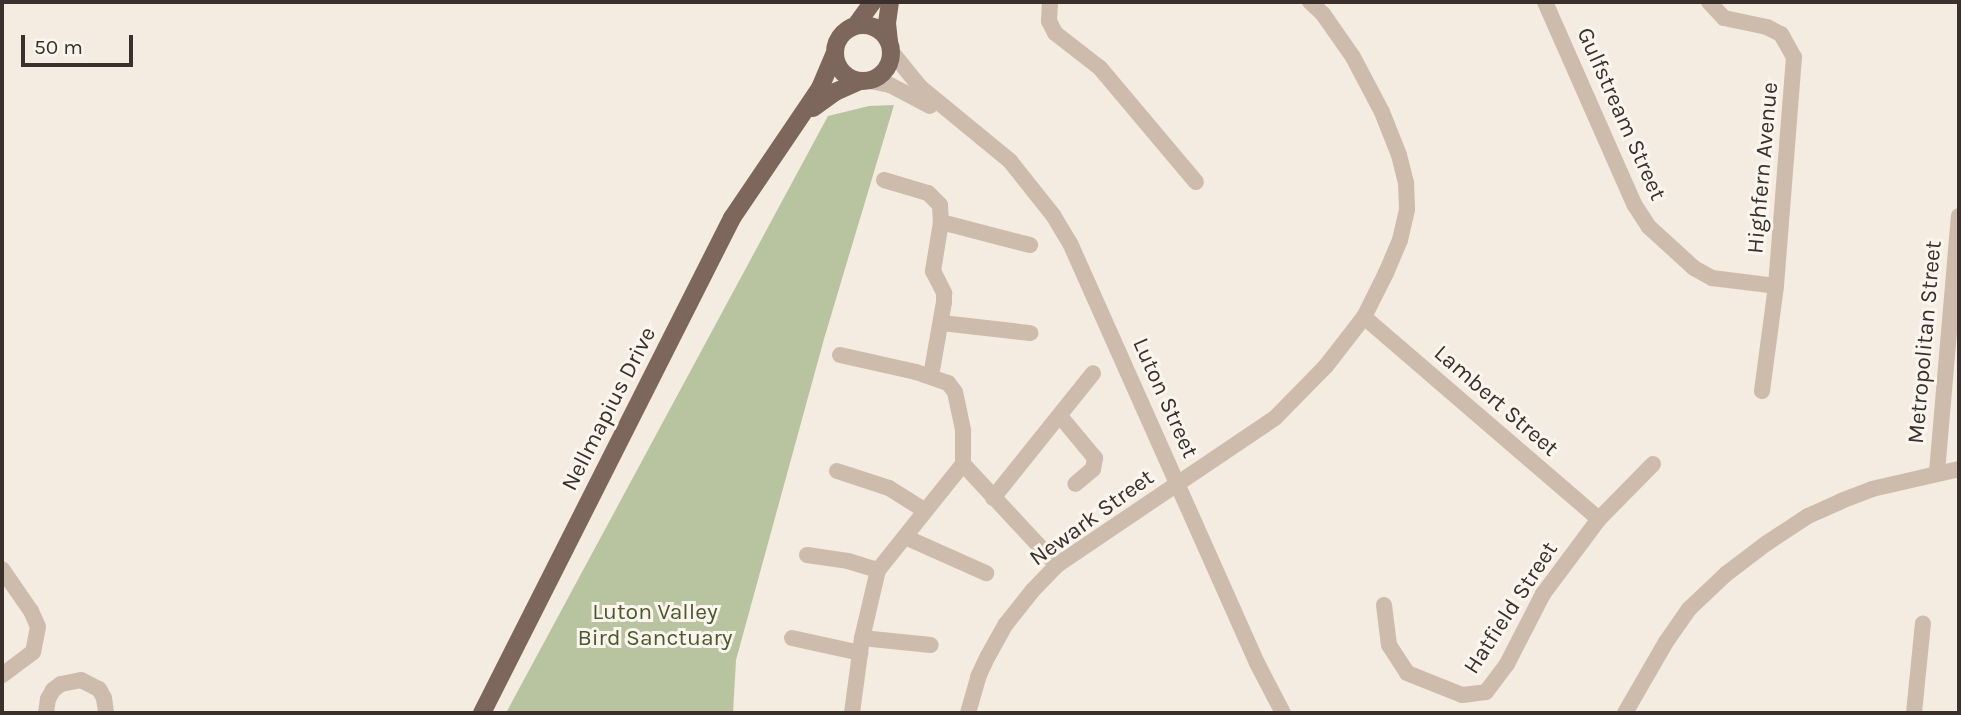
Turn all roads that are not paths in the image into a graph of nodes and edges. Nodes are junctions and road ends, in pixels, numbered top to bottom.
1 (873, 2) edge
2 (890, 2) edge
3 (1050, 2) edge
4 (1310, 2) edge
5 (1545, 2) edge
6 (1709, 2) edge
7 (1328, 8) edge
8 (856, 26) junction
9 (890, 47) junction
10 (834, 55) junction
11 (864, 81) junction
12 (968, 128) junction
13 (788, 132) junction
14 (884, 180) dead end
15 (1196, 182) dead end
16 (1959, 216) edge
17 (941, 222) junction
18 (1030, 245) dead end
19 (1776, 286) junction
20 (1364, 317) junction
21 (942, 323) junction
22 (1030, 333) dead end
23 (840, 355) dead end
24 (1093, 373) dead end
25 (931, 376) junction
26 (1762, 391) dead end
27 (1060, 416) junction
28 (963, 464) junction
29 (1653, 464) dead end
30 (1959, 469) edge
31 (837, 471) dead end
32 (1937, 472) junction
33 (1075, 484) dead end
34 (1179, 484) junction
35 (993, 498) junction
36 (924, 510) junction
37 (1599, 519) junction
38 (905, 537) junction
39 (807, 555) dead end
40 (1057, 565) junction
41 (2, 569) edge
42 (878, 570) junction
43 (986, 573) dead end
44 (1384, 605) dead end
45 (1923, 623) dead end
46 (792, 638) dead end
47 (861, 645) junction
48 (930, 645) dead end
49 (3, 672) edge
50 (108, 711) edge
51 (42, 712) edge
52 (482, 713) edge
53 (852, 713) edge
54 (968, 713) edge
55 (1283, 713) edge
56 (1625, 713) edge
57 (1914, 713) edge

1 - 8 main road
2 - 9 main road
3 - 15 street
4 - 7 street, Newark Street
5 - 19 street, Gulfstream Street
6 - 19 street, Highfern Avenue
7 - 20 street, Newark Street
8 - 9 main road
8 - 10 main road
9 - 11 main road
9 - 12 street, Luton Street
10 - 11 main road
10 - 13 main road, Nellmapius Drive
11 - 12 street, Luton Street
11 - 13 main road, Nellmapius Drive
12 - 34 street, Luton Street
13 - 52 main road, Nellmapius Drive
14 - 17 street
16 - 32 street, Metropolitan Street
17 - 18 street
17 - 21 street
19 - 26 street, Highfern Avenue
20 - 34 street, Newark Street
20 - 37 street, Lambert Street
21 - 22 street
21 - 25 street
23 - 25 street
24 - 27 street
25 - 28 street
27 - 33 street
27 - 35 street
28 - 35 street
28 - 36 street
29 - 37 street, Hatfield Street
30 - 32 street
31 - 36 street
32 - 56 street
34 - 40 street, Newark Street
34 - 55 street, Luton Street
35 - 40 street
36 - 38 street
37 - 44 street, Hatfield Street
38 - 42 street
38 - 43 street
39 - 42 street
40 - 54 street, Newark Street
41 - 49 street
42 - 47 street
45 - 57 street
46 - 47 street
47 - 48 street
47 - 53 street
50 - 51 street

